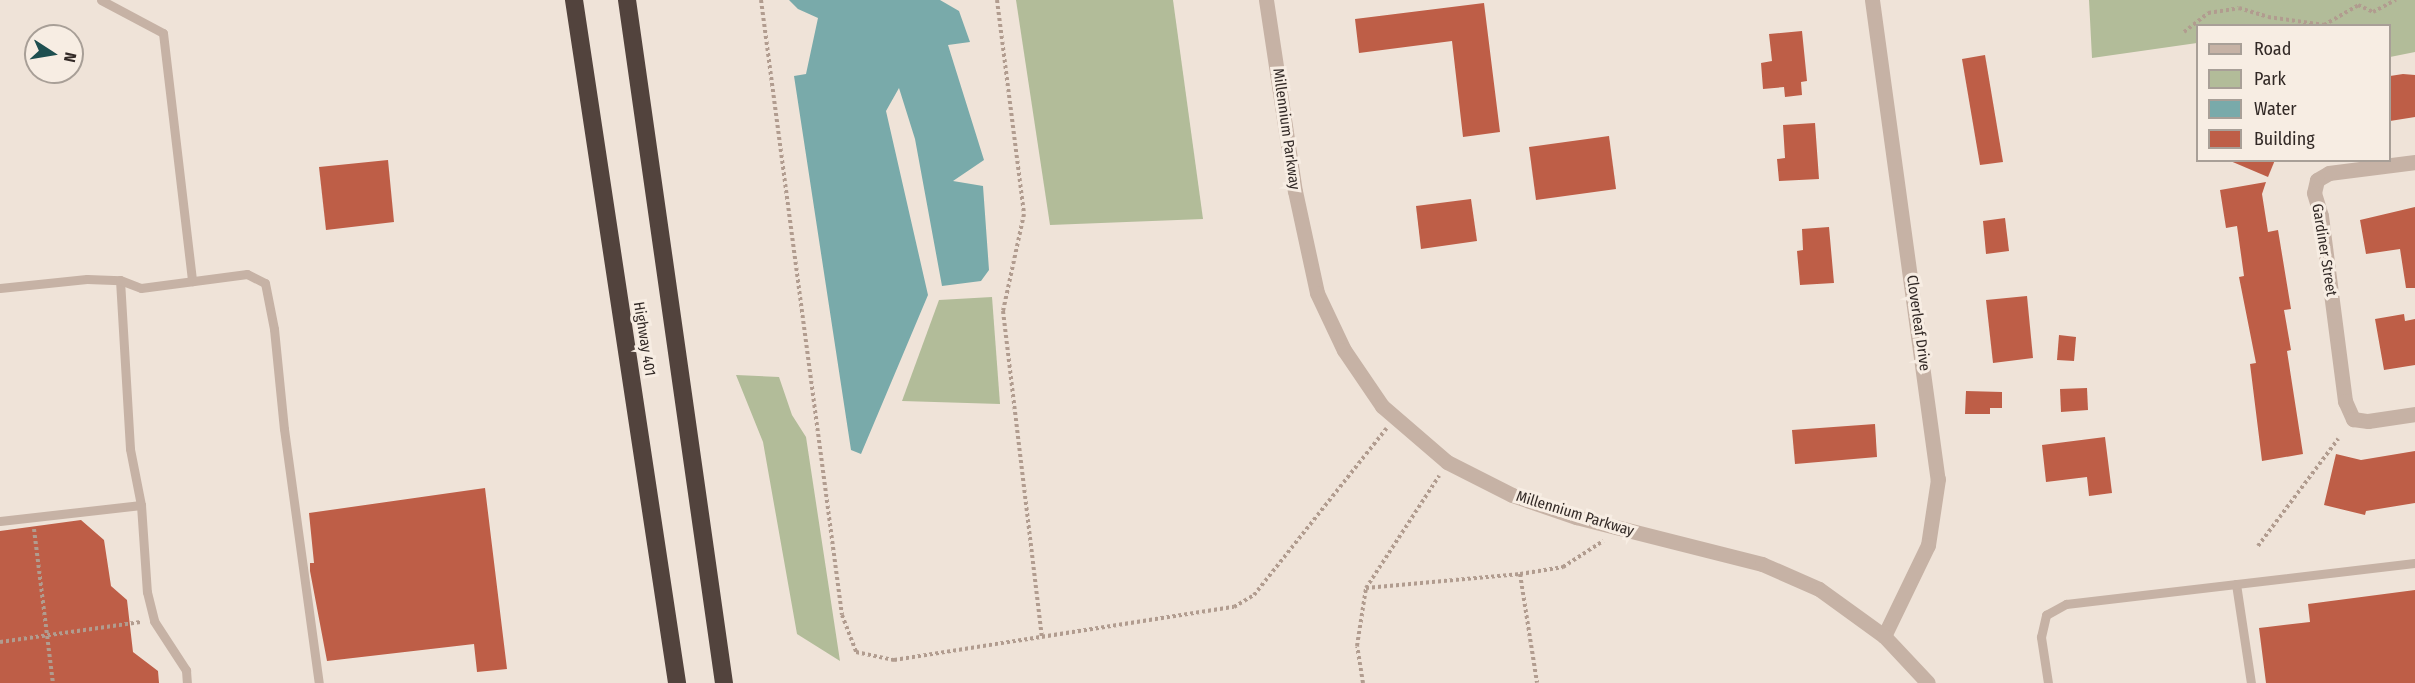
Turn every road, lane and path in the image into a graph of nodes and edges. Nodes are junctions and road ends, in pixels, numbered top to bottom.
1 (101, 0) edge
2 (574, 0) edge
3 (627, 0) edge
4 (761, 0) edge
5 (997, 0) edge
6 (1266, 0) edge
7 (1872, 0) edge
8 (2396, 0) edge
9 (2184, 33) dead end
10 (2415, 162) edge
11 (120, 280) junction
12 (192, 281) junction
13 (0, 288) edge
14 (2415, 414) edge
15 (1395, 418) junction
16 (2338, 439) dead end
17 (1447, 462) junction
18 (141, 505) junction
19 (31, 519) junction
20 (0, 521) edge
21 (1621, 529) junction
22 (2258, 546) dead end
23 (2415, 563) edge
24 (1520, 574) junction
25 (2236, 584) junction
26 (1366, 588) junction
27 (668, 620) junction
28 (154, 621) junction
29 (49, 636) junction
30 (1884, 636) junction
31 (1042, 637) junction
32 (0, 642) edge
33 (53, 683) edge
34 (187, 683) edge
35 (320, 683) edge
36 (671, 683) edge
37 (676, 683) edge
38 (724, 683) edge
39 (1363, 683) edge
40 (1537, 683) edge
41 (1928, 683) edge
42 (2048, 683) edge
43 (2252, 683) edge

1 - 12 lane
2 - 27 highway, Highway 401
3 - 38 highway, Highway 401
4 - 31 path
5 - 31 path
6 - 15 street, Millennium Parkway
7 - 30 street, Cloverleaf Drive
8 - 9 path
10 - 14 street, Gardiner Street
11 - 12 lane
11 - 13 lane
11 - 18 lane
12 - 35 lane
15 - 17 street, Millennium Parkway
15 - 31 path
16 - 22 path
17 - 21 street, Millennium Parkway
17 - 26 path
18 - 19 lane
18 - 28 lane
19 - 20 lane
19 - 29 path
21 - 24 path
21 - 30 street, Millennium Parkway
23 - 25 lane
24 - 26 path
24 - 40 path
25 - 42 lane
25 - 43 lane
26 - 39 path
27 - 36 highway
27 - 37 highway, Highway 401
28 - 29 path
28 - 34 lane
29 - 32 path
29 - 33 path
30 - 41 street, Millennium Parkway

